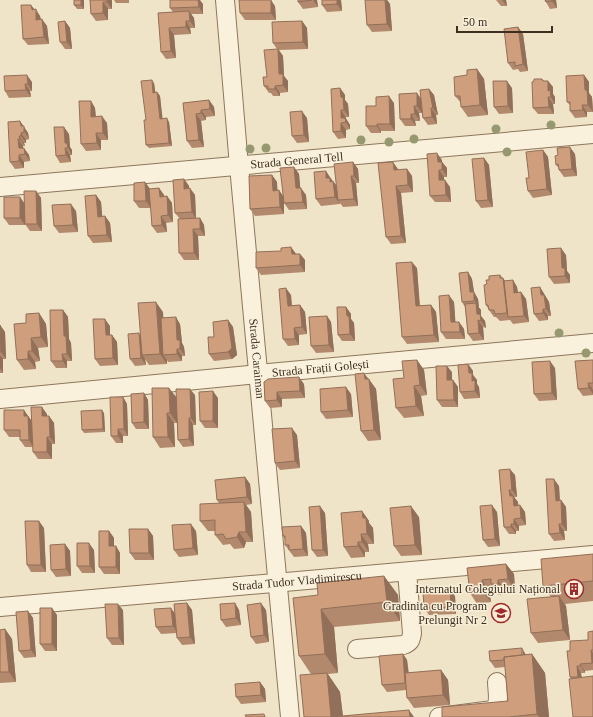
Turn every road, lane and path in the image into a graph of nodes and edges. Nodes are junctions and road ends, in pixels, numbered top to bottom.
1 (225, 0) edge
2 (593, 134) edge
3 (239, 166) junction
4 (0, 187) edge
5 (593, 344) edge
6 (258, 374) junction
7 (0, 398) edge
8 (593, 555) edge
9 (407, 572) junction
10 (278, 583) junction
11 (0, 607) edge
12 (357, 649) dead end
13 (497, 682) dead end
14 (290, 717) edge
15 (439, 717) edge

1 - 3 street, Strada Caraiman
2 - 3 street, Strada General Tell
3 - 4 street, Strada General Tell
3 - 6 street, Strada Caraiman
5 - 6 street, Strada Frații Golești
6 - 7 street, Strada Frații Golești
6 - 10 street, Strada Caraiman
8 - 9 street, Strada Tudor Vladimirescu
9 - 10 street, Strada Tudor Vladimirescu
9 - 12 street
10 - 11 street, Strada Tudor Vladimirescu
10 - 14 street, Strada Caraiman
13 - 15 street

